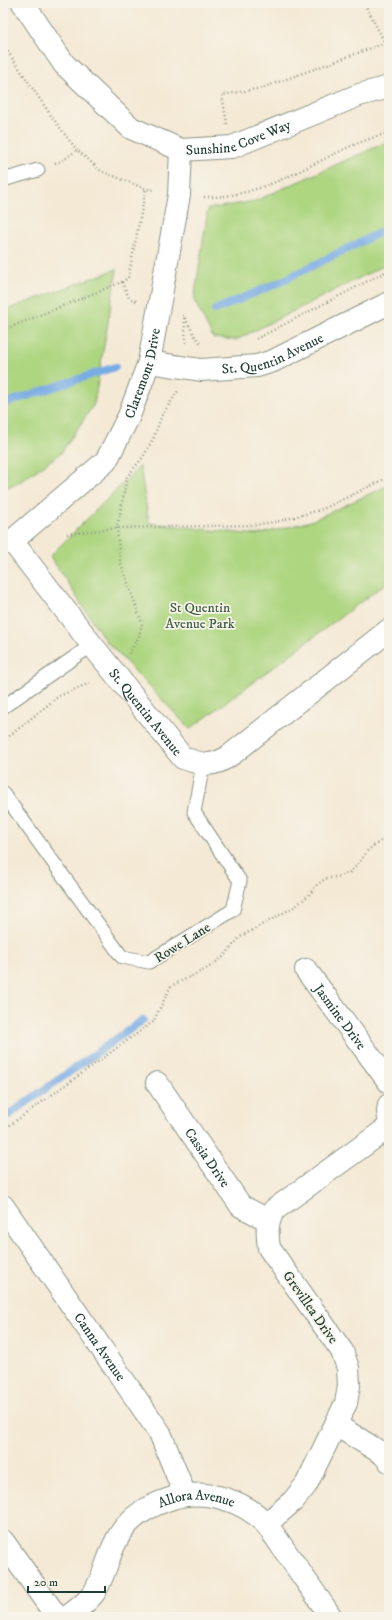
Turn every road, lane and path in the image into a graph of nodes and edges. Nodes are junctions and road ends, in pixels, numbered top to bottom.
1 (23, 3) edge
2 (364, 3) edge
3 (3, 45) edge
4 (389, 87) edge
5 (232, 147) junction
6 (77, 150) dead end
7 (181, 150) junction
8 (38, 170) dead end
9 (3, 180) edge
10 (146, 189) dead end
11 (389, 270) edge
12 (122, 282) junction
13 (389, 303) edge
14 (159, 307) junction
15 (184, 315) junction
16 (3, 330) edge
17 (252, 341) dead end
18 (204, 346) dead end
19 (149, 362) junction
20 (186, 368) junction
21 (389, 477) edge
22 (117, 528) junction
23 (67, 534) dead end
24 (8, 541) edge
25 (389, 630) edge
26 (92, 645) junction
27 (111, 670) junction
28 (3, 707) edge
29 (3, 741) edge
30 (203, 764) junction
31 (3, 793) edge
32 (389, 835) edge
33 (306, 970) dead end
34 (389, 1082) edge
35 (157, 1083) dead end
36 (389, 1105) edge
37 (389, 1119) edge
38 (389, 1127) edge
39 (3, 1130) edge
40 (3, 1206) edge
41 (268, 1220) junction
42 (336, 1425) junction
43 (389, 1461) edge
44 (185, 1495) junction
45 (266, 1524) junction
46 (3, 1541) edge
47 (57, 1617) edge
48 (67, 1617) edge
49 (331, 1617) edge

1 - 7 street, Sunshine Cove Way
2 - 5 path
3 - 6 path
4 - 5 street, Sunshine Cove Way
5 - 7 street, Sunshine Cove Way
7 - 14 street, Claremont Drive
8 - 9 lane
10 - 12 path
11 - 17 path
12 - 14 path
12 - 16 path
13 - 20 street, St. Quentin Avenue
14 - 15 path
14 - 19 street, Claremont Drive
15 - 18 path
15 - 20 path
19 - 20 street, St. Quentin Avenue
19 - 24 street, Claremont Drive
20 - 22 path
21 - 22 path
22 - 23 path
22 - 27 path
24 - 26 street, St. Quentin Avenue
25 - 30 street, St. Quentin Avenue
26 - 27 street, St. Quentin Avenue
26 - 28 lane
27 - 29 path
27 - 30 street, St. Quentin Avenue
30 - 31 lane, Rowe Lane
32 - 39 path
33 - 34 street, Jasmine Drive
35 - 41 street, Cassia Drive
36 - 37 street
38 - 41 street
40 - 44 street, Canna Avenue
41 - 42 street, Grevillea Drive
42 - 43 street
42 - 45 street, Grevillea Drive
44 - 45 street, Allora Avenue
44 - 48 street, Allora Avenue
45 - 49 street, Allora Avenue
46 - 47 street

